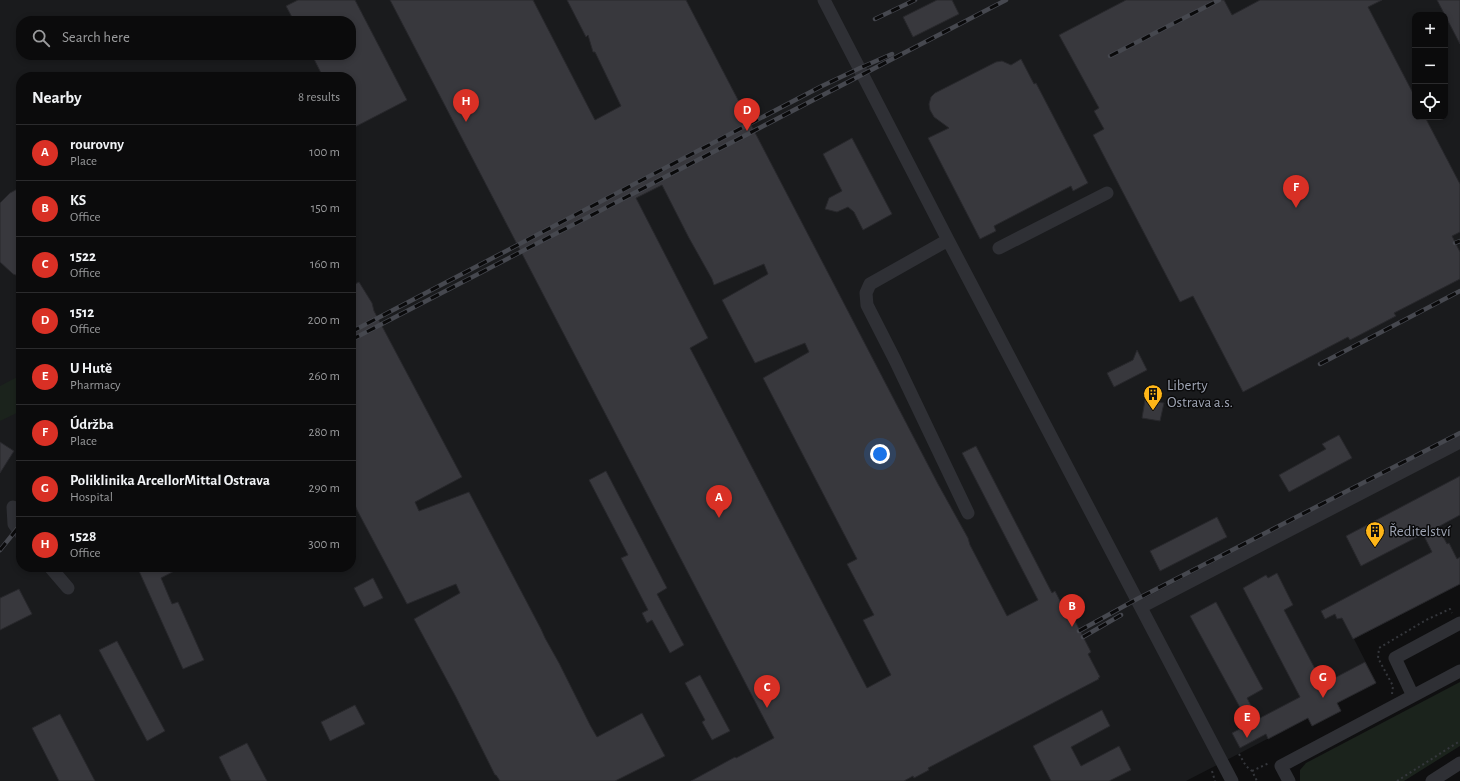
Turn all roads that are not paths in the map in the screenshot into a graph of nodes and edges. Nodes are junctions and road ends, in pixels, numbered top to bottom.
1 (824, 0) edge
2 (1107, 193) dead end
3 (948, 240) junction
4 (999, 248) dead end
5 (1460, 442) edge
6 (13, 507) dead end
7 (968, 513) dead end
8 (16, 527) edge
9 (54, 572) edge
10 (68, 588) dead end
11 (1141, 608) junction
12 (1460, 624) edge
13 (1460, 671) edge
14 (1413, 696) junction
15 (1460, 763) edge
16 (1232, 781) edge
17 (1289, 781) edge
18 (1432, 781) edge

1 - 3 street
2 - 4 street
3 - 7 street
3 - 11 street
5 - 11 street
6 - 8 street
9 - 10 street
11 - 16 street
12 - 14 street
13 - 14 street
14 - 17 street
15 - 18 street

